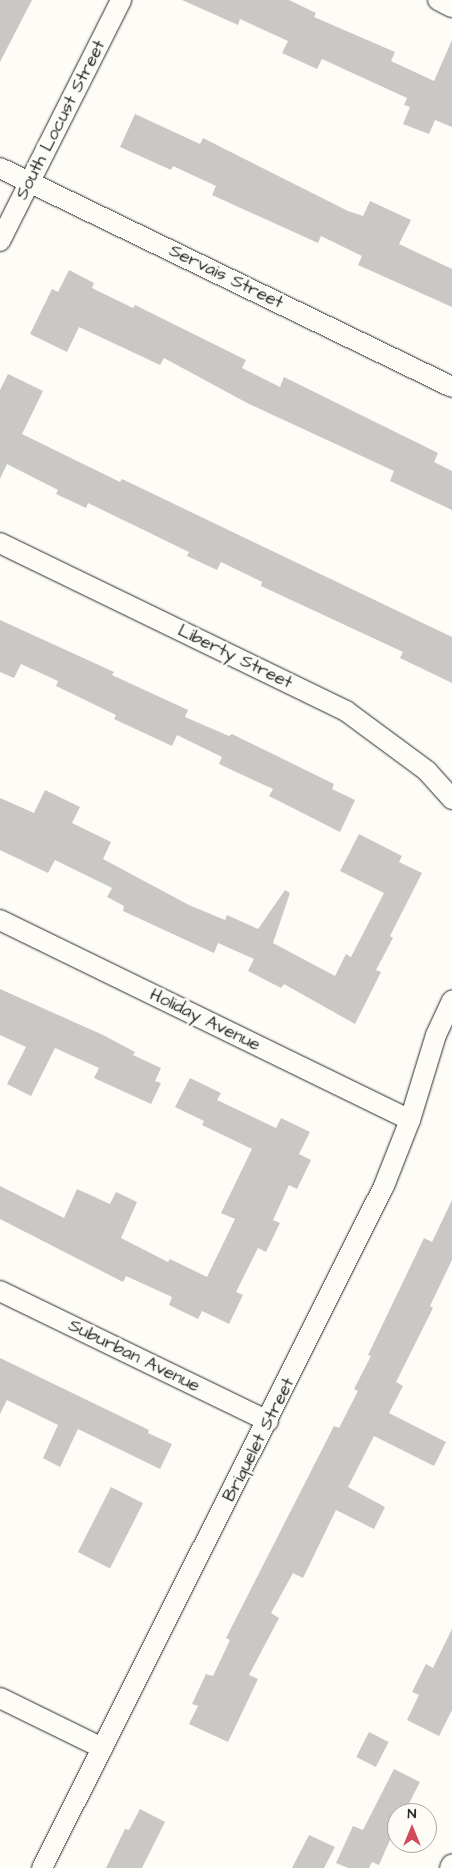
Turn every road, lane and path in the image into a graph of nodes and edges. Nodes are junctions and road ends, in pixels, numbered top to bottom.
1 (122, 0) edge
2 (438, 0) edge
3 (452, 7) edge
4 (0, 168) edge
5 (30, 182) junction
6 (0, 241) edge
7 (452, 387) edge
8 (0, 543) edge
9 (452, 799) edge
10 (0, 920) edge
11 (452, 1001) edge
12 (410, 1120) junction
13 (0, 1291) edge
14 (268, 1421) junction
15 (0, 1698) edge
16 (102, 1748) junction
17 (452, 1864) edge
18 (42, 1868) edge
19 (450, 1868) edge

1 - 5 street, South Locust Street
2 - 3 street
4 - 5 street, Servais Street
5 - 6 street, South Locust Street
5 - 7 street, Servais Street
8 - 9 street, Liberty Street
10 - 12 street, Holiday Avenue
11 - 12 street, Briquelet Street
12 - 14 street, Briquelet Street
13 - 14 street, Suburban Avenue
14 - 16 street, Briquelet Street
15 - 16 street
16 - 18 street, Briquelet Street
17 - 19 street

